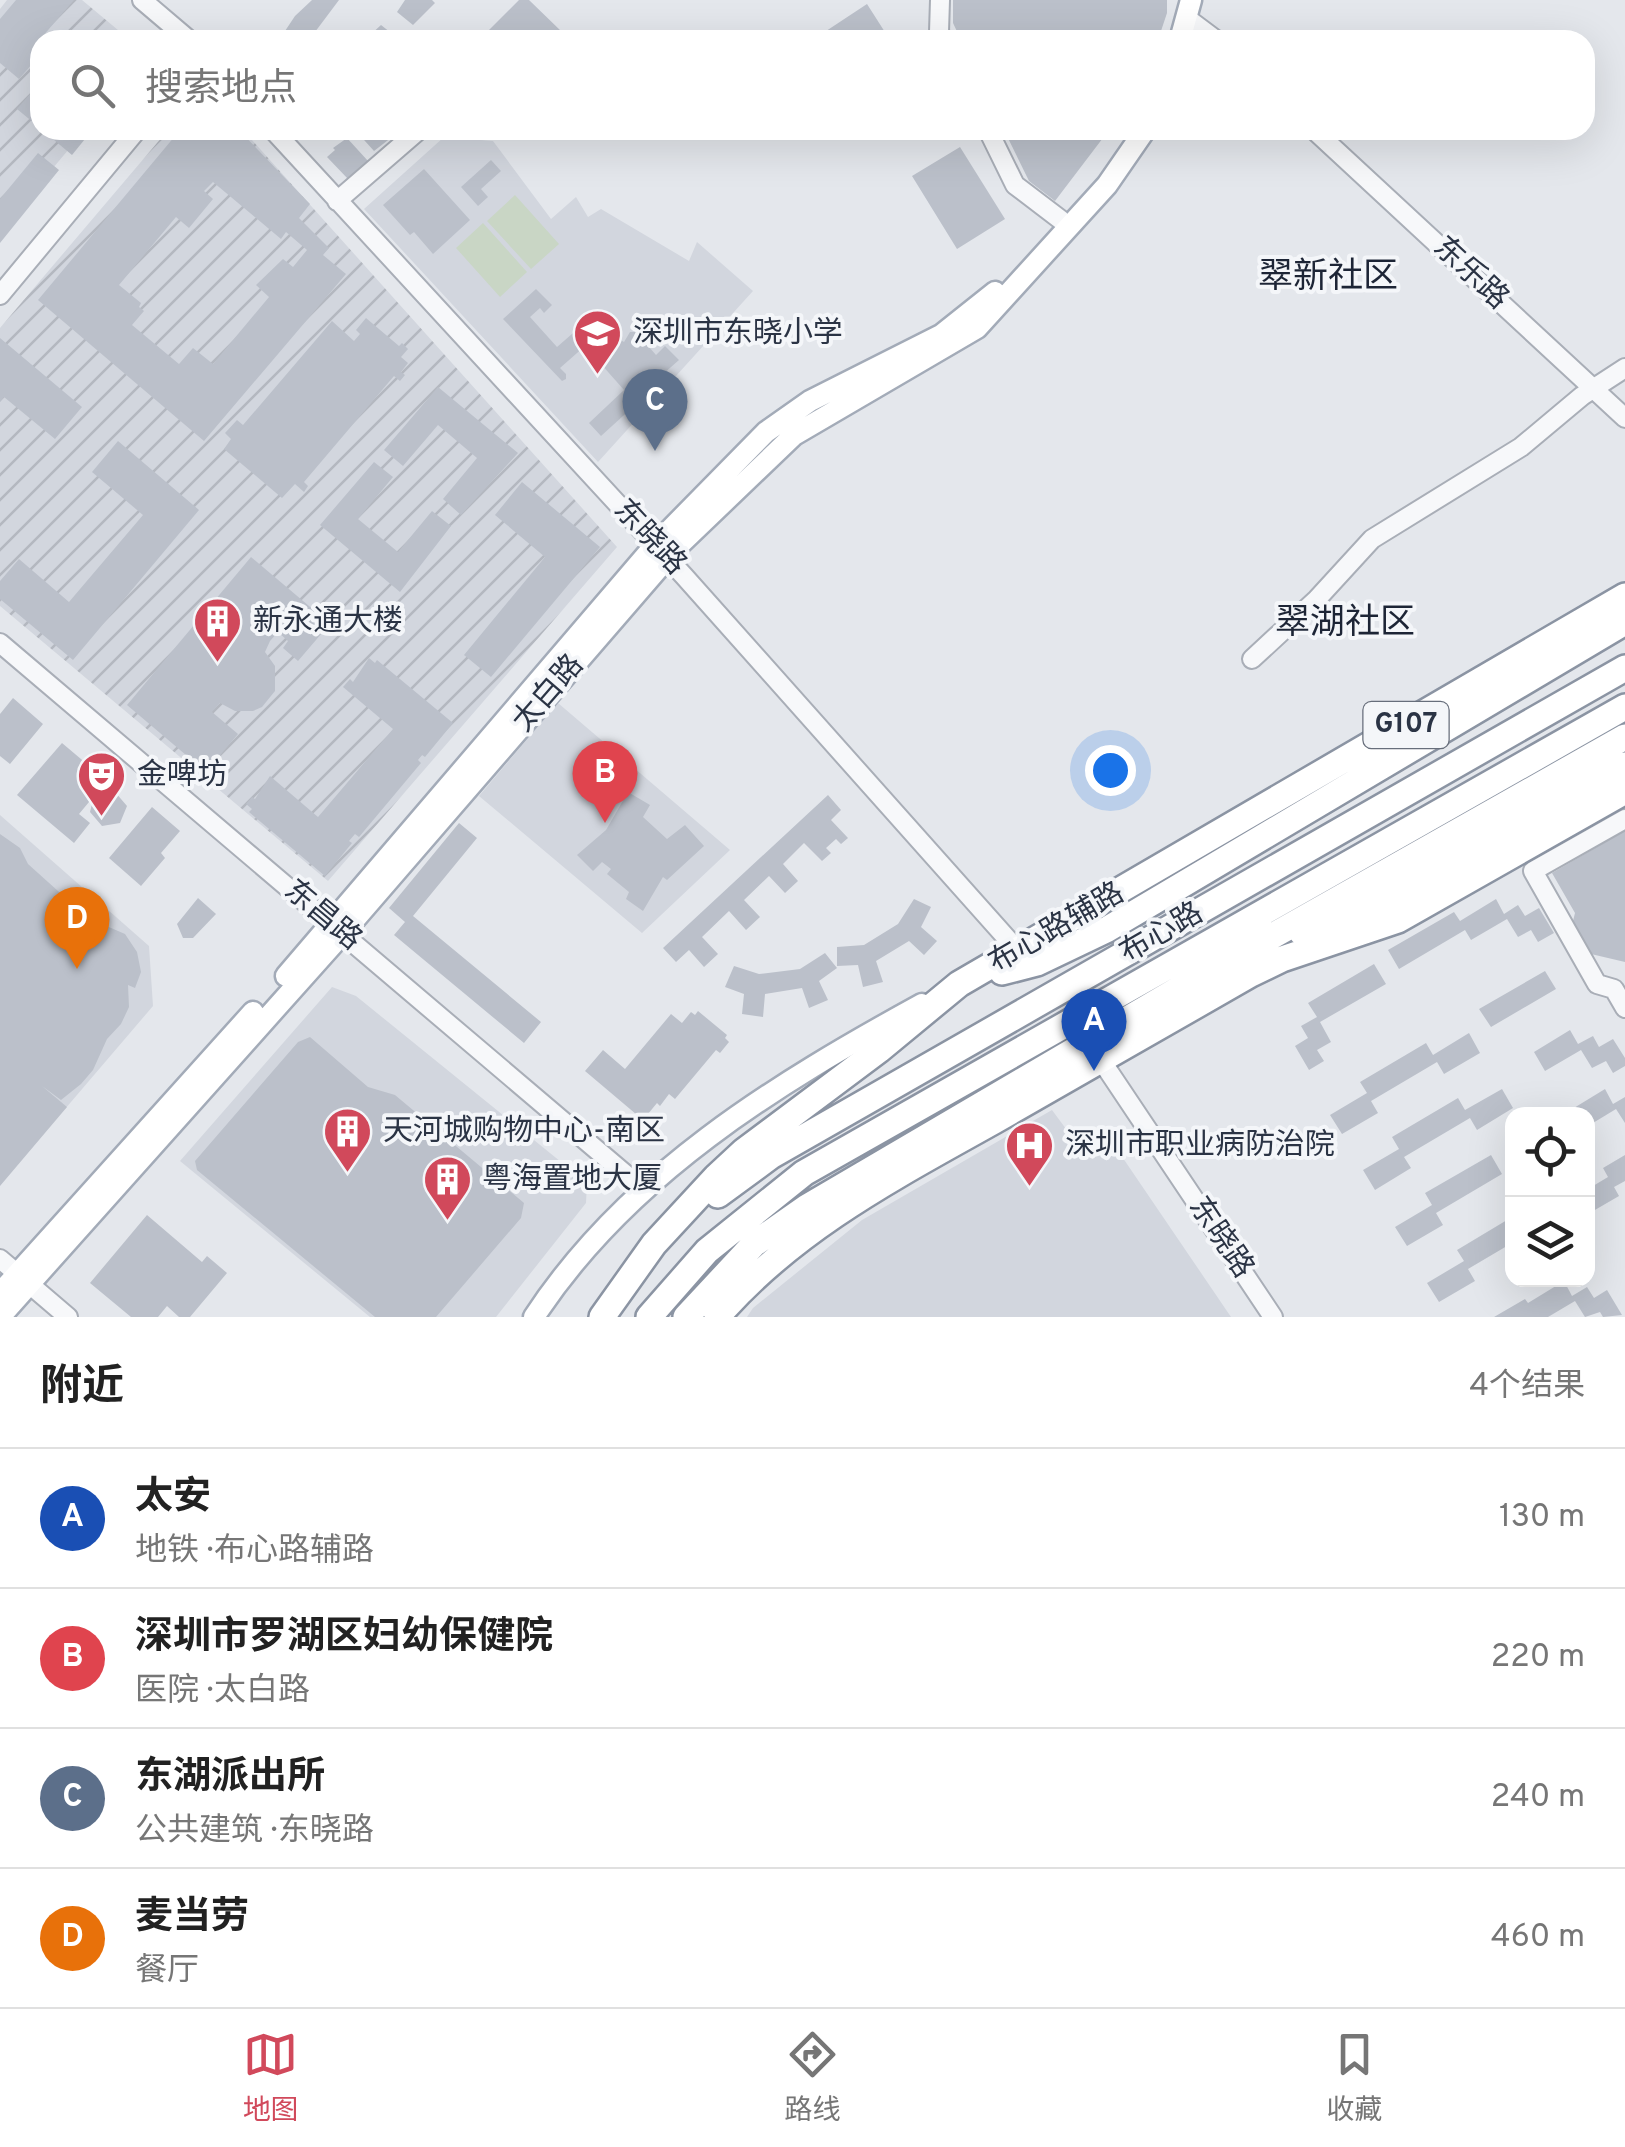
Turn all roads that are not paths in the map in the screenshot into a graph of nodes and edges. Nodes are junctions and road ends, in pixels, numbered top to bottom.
1 (142, 0) edge
2 (940, 0) edge
3 (1205, 0) edge
4 (1198, 25) edge
5 (177, 30) edge
6 (940, 30) edge
7 (129, 140) edge
8 (282, 140) edge
9 (407, 140) edge
10 (993, 140) edge
11 (1123, 140) edge
12 (1138, 140) edge
13 (1325, 140) edge
14 (337, 201) junction
15 (1061, 220) junction
16 (0, 295) edge
17 (1625, 368) edge
18 (1594, 388) junction
19 (1625, 418) edge
20 (661, 551) junction
21 (1625, 596) edge
22 (1625, 622) edge
23 (0, 643) edge
24 (1252, 659) dead end
25 (1625, 668) edge
26 (1625, 707) edge
27 (1625, 737) edge
28 (1625, 765) edge
29 (1625, 791) edge
30 (1625, 819) edge
31 (337, 928) junction
32 (1018, 952) junction
33 (1228, 961) junction
34 (959, 984) junction
35 (1620, 986) edge
36 (1625, 1008) edge
37 (1101, 1060) junction
38 (644, 1190) junction
39 (0, 1259) edge
40 (23, 1278) junction
41 (0, 1293) edge
42 (620, 1293) junction
43 (0, 1317) edge
44 (68, 1317) edge
45 (534, 1317) edge
46 (602, 1317) edge
47 (648, 1317) edge
48 (686, 1317) edge
49 (717, 1317) edge
50 (1273, 1317) edge

1 - 5 street
2 - 6 street
3 - 4 main road
7 - 16 street
8 - 14 street, 东晓路
9 - 14 street
10 - 15 street
11 - 15 main road, 太白路
12 - 20 main road, 太白路
13 - 18 street, 东乐路
14 - 20 street, 东晓路
15 - 20 main road, 太白路
17 - 18 street
18 - 19 street, 东乐路
18 - 24 street
20 - 31 main road, 太白路
20 - 32 street, 东晓路
21 - 32 highway, 布心路辅路 / G107
22 - 34 highway
23 - 31 street, 东昌路
25 - 42 highway, 布心路
26 - 47 highway, 布心路
27 - 33 highway
28 - 33 highway
29 - 37 highway
30 - 35 street
31 - 38 street, 东昌路
31 - 40 main road, 太白路
32 - 34 highway, 布心路辅路 / G107
33 - 48 highway
34 - 38 main road, 布心路辅路
34 - 42 highway, 布心路 / G107
35 - 36 street
37 - 49 highway
37 - 50 street, 东晓路
38 - 45 main road, 布心路辅路
39 - 40 street
40 - 41 main road, 太白路
40 - 43 main road, 太白路
40 - 44 street
42 - 46 highway, 布心路 / G107

